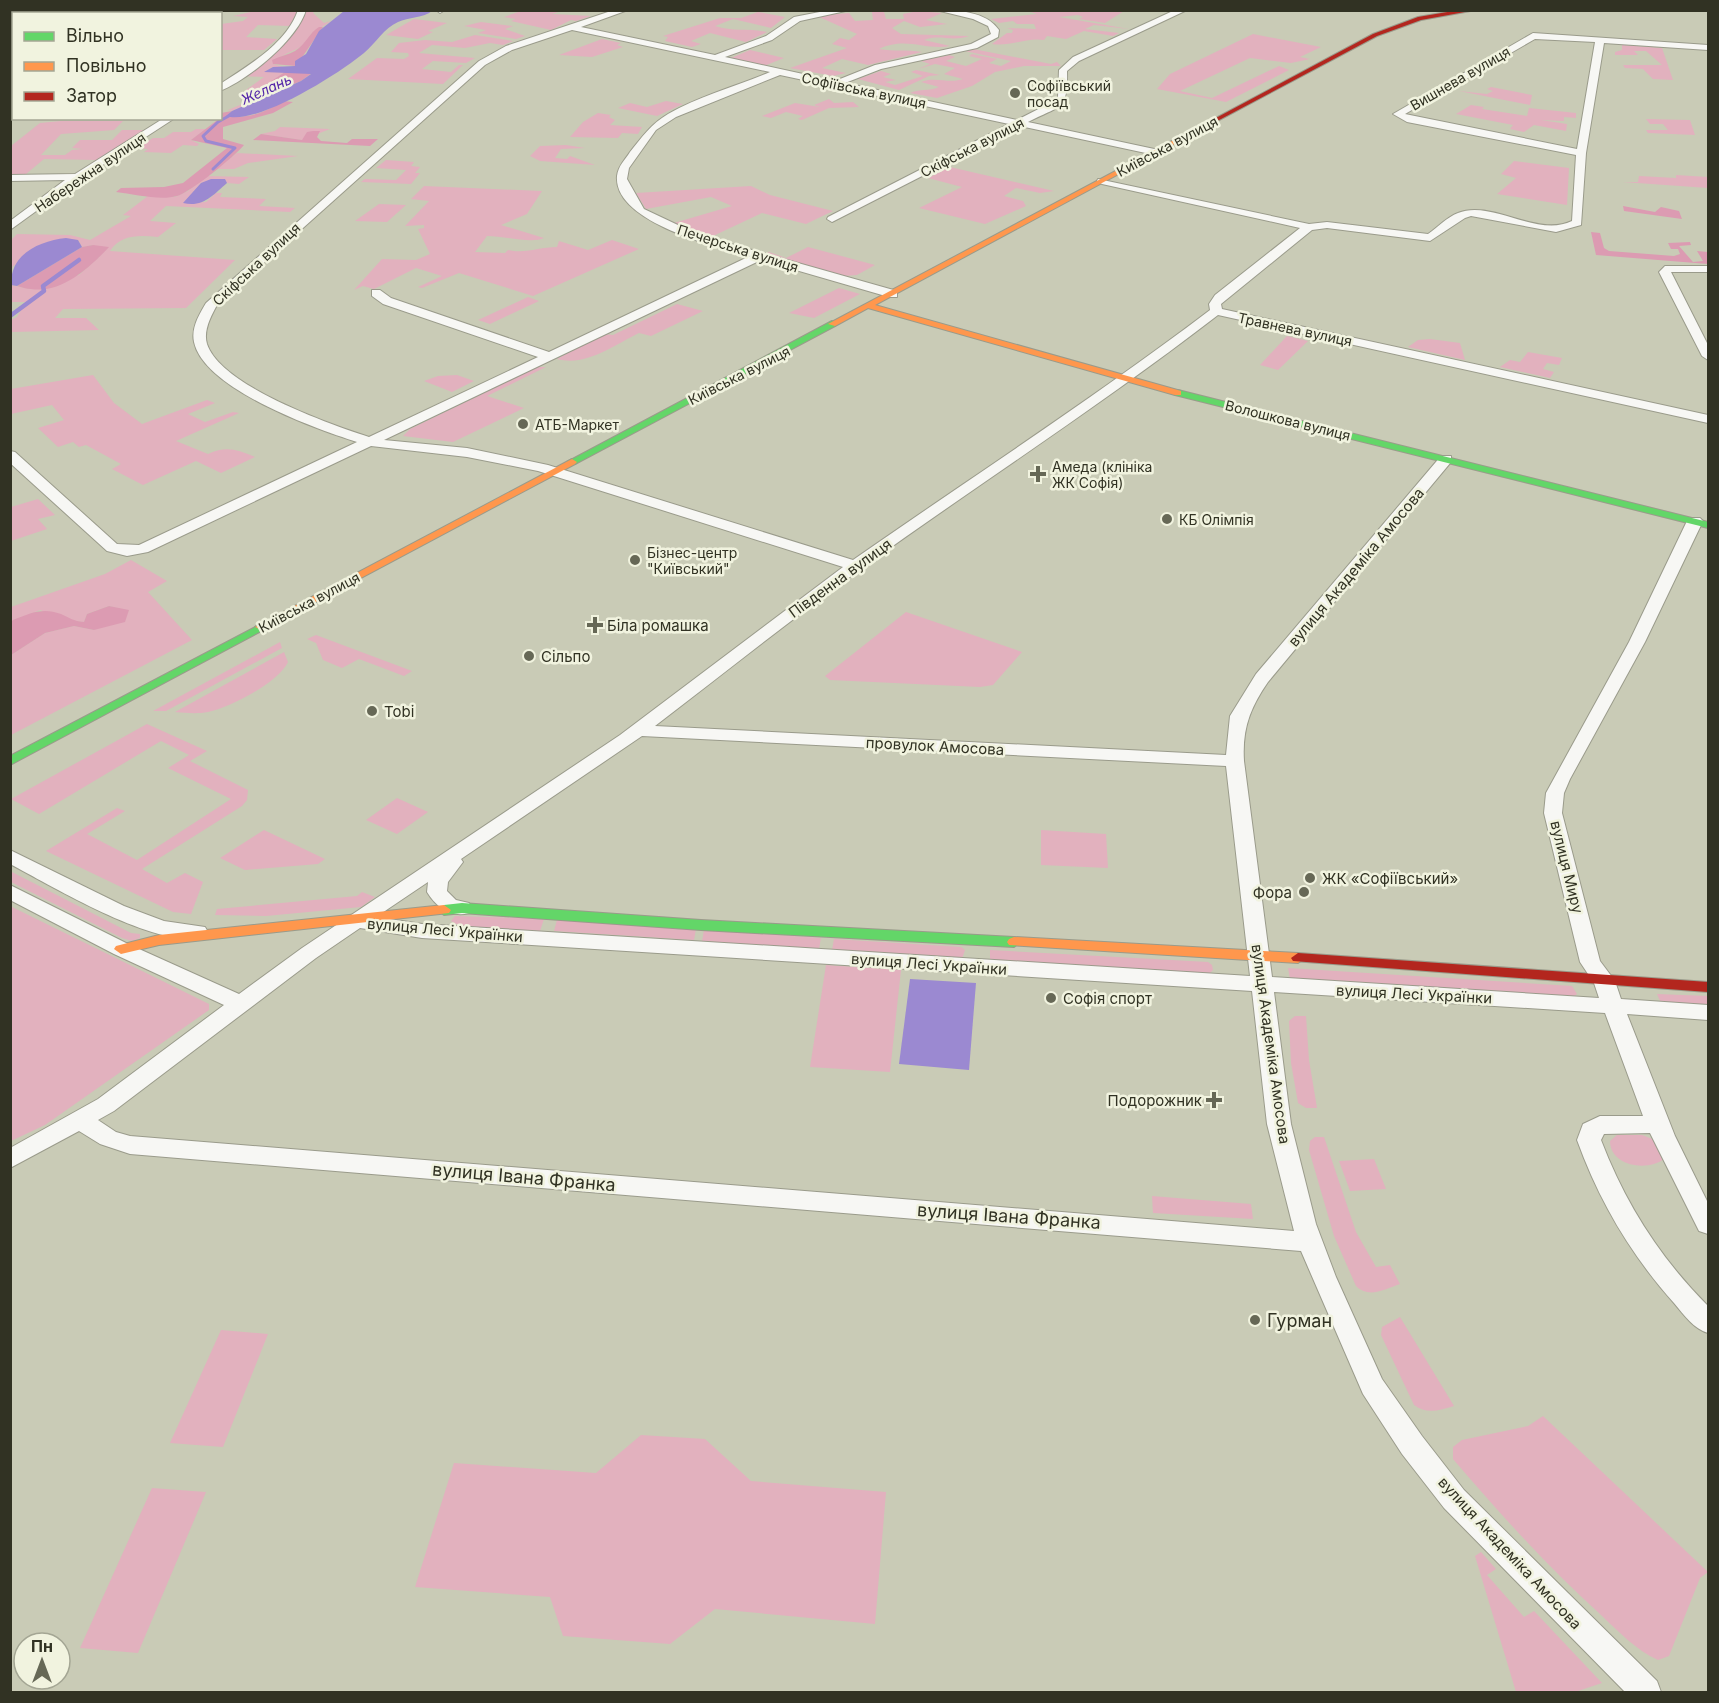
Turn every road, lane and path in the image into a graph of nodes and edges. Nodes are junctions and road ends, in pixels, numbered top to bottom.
1 (302, 10) edge
2 (624, 10) edge
3 (846, 10) edge
4 (940, 10) edge
5 (1183, 10) edge
6 (1474, 10) edge
7 (572, 27) junction
8 (1600, 40) junction
9 (1708, 47) edge
10 (716, 58) junction
11 (779, 72) junction
12 (835, 84) junction
13 (222, 87) edge
14 (168, 120) edge
15 (1021, 122) junction
16 (1155, 152) junction
17 (1581, 153) junction
18 (78, 177) junction
19 (10, 178) edge
20 (1102, 181) junction
21 (832, 219) dead end
22 (10, 227) edge
23 (1309, 227) junction
24 (758, 257) junction
25 (1708, 269) edge
26 (376, 293) dead end
27 (893, 294) junction
28 (870, 306) junction
29 (1216, 311) junction
30 (549, 356) junction
31 (1708, 356) edge
32 (1126, 380) junction
33 (1708, 419) edge
34 (368, 441) junction
35 (10, 455) edge
36 (1446, 459) junction
37 (555, 471) junction
38 (1702, 523) edge
39 (855, 566) junction
40 (636, 730) junction
41 (10, 761) edge
42 (1235, 761) junction
43 (466, 848) junction
44 (10, 856) edge
45 (10, 891) edge
46 (462, 908) junction
47 (355, 921) junction
48 (449, 932) junction
49 (219, 934) junction
50 (969, 940) junction
51 (121, 949) junction
52 (1260, 956) junction
53 (966, 966) junction
54 (1604, 981) junction
55 (1264, 985) junction
56 (1708, 987) edge
57 (241, 1004) junction
58 (1613, 1006) junction
59 (1708, 1012) edge
60 (82, 1120) junction
61 (1658, 1124) junction
62 (10, 1159) edge
63 (1708, 1224) edge
64 (1310, 1242) junction
65 (1708, 1322) edge
66 (1646, 1692) edge

1 - 13 street
2 - 7 street, Скіфська вулиця
3 - 10 street
4 - 12 street
5 - 15 street, Скіфська вулиця
6 - 16 main road, Київська вулиця
7 - 10 street, Софіївська вулиця
7 - 34 street, Скіфська вулиця
8 - 9 street
8 - 17 street
8 - 17 street, Вишнева вулиця
10 - 11 street, Софіївська вулиця
11 - 12 street, Софіївська вулиця
11 - 24 street, Печерська вулиця
12 - 15 street, Софіївська вулиця
14 - 18 street, Набережна вулиця
15 - 16 street, Софіївська вулиця
15 - 21 street, Скіфська вулиця
16 - 20 main road, Київська вулиця
17 - 23 street
18 - 19 street
18 - 22 street, Набережна вулиця
20 - 23 street
20 - 27 main road, Київська вулиця
23 - 29 street, Травнева вулиця
24 - 27 street, Печерська вулиця
24 - 30 street
25 - 31 street
26 - 30 street
27 - 28 main road, Київська вулиця
28 - 32 main road, Волошкова вулиця
28 - 37 main road, Київська вулиця
29 - 32 street, Південна вулиця
29 - 33 street, Травнева вулиця
30 - 34 street
32 - 36 main road, Волошкова вулиця
32 - 39 street, Південна вулиця
34 - 35 street
34 - 37 street, Скіфська вулиця
36 - 38 main road, Волошкова вулиця
36 - 42 street, вулиця Академіка Амосова
37 - 39 street, Скіфська вулиця
37 - 41 main road, Київська вулиця
38 - 54 street, вулиця Миру
39 - 40 street, Південна вулиця
40 - 42 street, провулок Амосова
40 - 43 street, Південна вулиця
42 - 52 street, вулиця Академіка Амосова
43 - 46 street, Південна вулиця
43 - 47 street, Південна вулиця
44 - 49 street
45 - 51 street
46 - 47 main road, вулиця Лесі Українки
46 - 48 street
46 - 50 main road, вулиця Лесі Українки
47 - 48 street, вулиця Лесі Українки
47 - 49 main road
47 - 57 street
48 - 53 street, вулиця Лесі Українки
49 - 51 main road
50 - 52 main road, вулиця Лесі Українки
50 - 53 street
51 - 57 street
52 - 54 main road, вулиця Лесі Українки
52 - 55 street, вулиця Академіка Амосова
53 - 55 street, вулиця Лесі Українки
54 - 56 main road, вулиця Лесі Українки
54 - 58 street, вулиця Миру
55 - 58 street, вулиця Лесі Українки
55 - 64 street, вулиця Академіка Амосова
57 - 60 street
58 - 59 street, вулиця Лесі Українки
58 - 61 street, вулиця Миру
60 - 62 street
60 - 64 street, вулиця Івана Франка
61 - 63 street, вулиця Миру
61 - 65 street
64 - 66 street, вулиця Академіка Амосова

